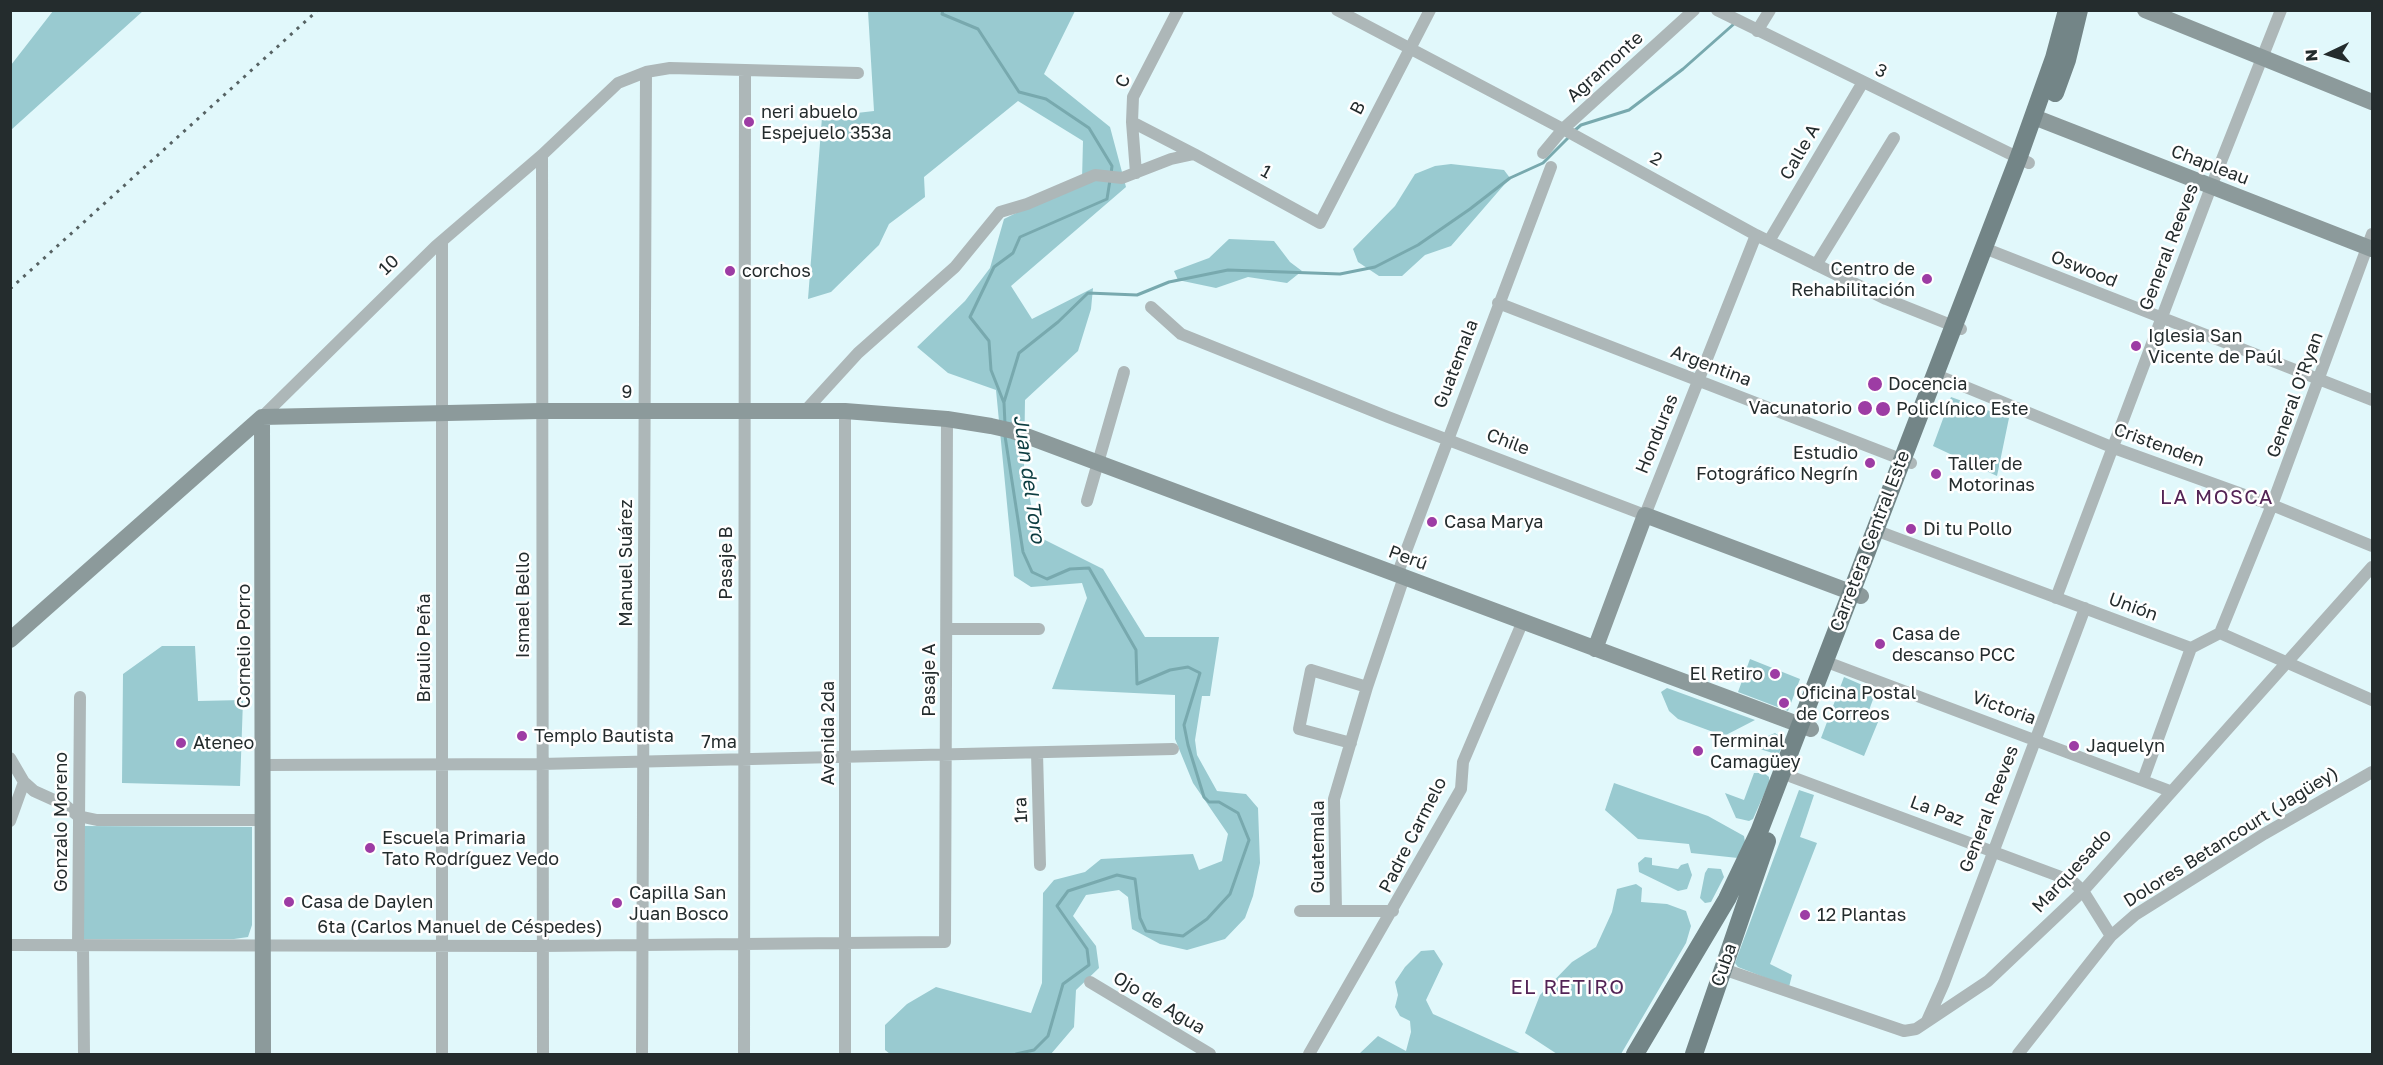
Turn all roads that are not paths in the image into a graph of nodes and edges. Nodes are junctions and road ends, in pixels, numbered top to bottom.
1 (1178, 10) edge
2 (1337, 10) edge
3 (1431, 10) edge
4 (1694, 10) edge
5 (1717, 10) edge
6 (1770, 10) edge
7 (2067, 10) edge
8 (2079, 10) edge
9 (2145, 10) edge
10 (2281, 10) edge
11 (2169, 15) edge
12 (1757, 32) junction
13 (1409, 48) junction
14 (2263, 58) junction
15 (646, 72) junction
16 (745, 72) junction
17 (858, 73) dead end
18 (1863, 82) junction
19 (2373, 102) edge
20 (2039, 119) junction
21 (1132, 122) junction
22 (1563, 129) junction
23 (1894, 138) dead end
24 (1543, 153) dead end
25 (1194, 154) junction
26 (542, 155) junction
27 (2024, 161) junction
28 (1551, 167) dead end
29 (1136, 173) junction
30 (2211, 187) junction
31 (1320, 222) joint
32 (1756, 235) junction
33 (1769, 241) junction
34 (442, 242) junction
35 (2371, 244) edge
36 (1988, 250) junction
37 (1816, 265) junction
38 (1498, 303) junction
39 (1151, 307) dead end
40 (2161, 319) junction
41 (1957, 327) junction
42 (1125, 372) dead end
43 (1939, 376) junction
44 (2320, 380) junction
45 (1699, 381) junction
46 (2373, 400) edge
47 (540, 411) junction
48 (645, 411) junction
49 (806, 411) junction
50 (845, 411) junction
51 (744, 412) junction
52 (441, 413) junction
53 (262, 417) junction
54 (947, 419) junction
55 (992, 426) joint
56 (1446, 439) junction
57 (2114, 448) junction
58 (1906, 462) junction
59 (1100, 464) junction
60 (1087, 501) dead end
61 (2272, 505) junction
62 (1645, 515) junction
63 (1879, 532) junction
64 (2373, 546) edge
65 (2373, 567) edge
66 (1400, 576) junction
67 (1855, 594) junction
68 (2056, 598) junction
69 (2085, 609) junction
70 (1523, 621) junction
71 (946, 629) junction
72 (1039, 629) dead end
73 (2220, 633) junction
74 (10, 640) edge
75 (2191, 648) junction
76 (1595, 649) junction
77 (1830, 663) junction
78 (2287, 664) junction
79 (1367, 687) junction
80 (80, 697) dead end
81 (2373, 700) edge
82 (1800, 725) junction
83 (2035, 739) junction
84 (1351, 743) junction
85 (1173, 749) dead end
86 (1037, 753) junction
87 (947, 754) junction
88 (846, 757) junction
89 (10, 758) edge
90 (744, 760) junction
91 (643, 761) junction
92 (542, 764) junction
93 (264, 765) junction
94 (442, 765) junction
95 (2373, 771) edge
96 (1792, 777) junction
97 (2143, 780) junction
98 (24, 782) junction
99 (2170, 791) junction
100 (78, 816) junction
101 (264, 820) junction
102 (10, 821) edge
103 (1993, 851) junction
104 (1040, 865) dead end
105 (1755, 876) joint
106 (2083, 891) junction
107 (1727, 899) junction
108 (1745, 906) junction
109 (1300, 911) dead end
110 (1336, 911) junction
111 (1394, 911) junction
112 (1716, 917) junction
113 (1738, 925) junction
114 (2111, 936) junction
115 (945, 942) joint
116 (743, 944) junction
117 (845, 944) junction
118 (10, 945) edge
119 (264, 945) junction
120 (442, 945) junction
121 (642, 945) junction
122 (81, 946) junction
123 (541, 946) junction
124 (1723, 969) junction
125 (1090, 982) dead end
126 (1926, 1022) junction
127 (84, 1054) edge
128 (263, 1054) edge
129 (442, 1054) edge
130 (543, 1054) edge
131 (642, 1054) edge
132 (744, 1054) edge
133 (845, 1054) edge
134 (1209, 1054) edge
135 (1309, 1054) edge
136 (1635, 1054) edge
137 (1694, 1054) edge
138 (2018, 1054) edge

1 - 21 street, C
2 - 13 street, 2
3 - 13 street, B
4 - 22 street, Agramonte
5 - 12 street, 3
6 - 12 street
7 - 20 main road, Carretera Central Este
8 - 20 main road, Carretera Central Este
9 - 11 street
10 - 14 street, General Reeves
11 - 14 street
12 - 18 street, 3
13 - 22 street, 2
13 - 31 street, B
14 - 19 street
14 - 30 street, General Reeves
15 - 16 street, 10
15 - 26 street, 10
15 - 48 street, Manuel Suárez
16 - 17 street, 10
16 - 51 street, Pasaje B
18 - 27 street, 3
18 - 33 street, Calle A
20 - 27 main road, Carretera Central Este
20 - 30 street, Chapleau
21 - 25 street, 1
21 - 29 street, C
22 - 24 street, Agramonte
22 - 32 street, 2
23 - 37 street
25 - 29 street
25 - 31 street, 1
26 - 34 street, 10
26 - 47 street, Ismael Bello
27 - 36 main road, Carretera Central Este
28 - 38 street, Guatemala
29 - 49 street
30 - 35 street, Chapleau
30 - 40 street, General Reeves
32 - 33 street, 2
32 - 45 street, Honduras
33 - 37 street, 2
34 - 52 street, Braulio Peña
34 - 53 street, 10
35 - 44 street, General O'Ryan
36 - 40 street, Oswood
36 - 41 main road, Carretera Central Este
37 - 41 street, 2
38 - 45 street, Argentina
38 - 56 street, Guatemala
39 - 56 street, Chile
40 - 44 street, Oswood
40 - 57 street, General Reeves
41 - 43 main road, Carretera Central Este
42 - 59 street
43 - 57 street, Cristenden
43 - 58 main road, Carretera Central Este
44 - 46 street, Oswood
44 - 61 street, General O'Ryan
45 - 58 street, Argentina
45 - 62 street, Honduras
47 - 48 street, 9
47 - 52 street, 9
47 - 92 street, Ismael Bello
48 - 51 street, 9
48 - 91 street, Manuel Suárez
49 - 50 street, 9
49 - 51 street, 9
50 - 54 street, 9
50 - 88 street, Avenida 2da
51 - 90 street, Pasaje B
52 - 53 street, 9
52 - 94 street, Braulio Peña
53 - 74 street, 10
53 - 93 street, Cornelio Porro
54 - 55 street, 9
54 - 71 street, Pasaje A
55 - 59 street, Perú
56 - 62 street, Chile
56 - 66 street, Guatemala
57 - 61 street, Cristenden
57 - 68 street, General Reeves
58 - 63 main road, Carretera Central Este
59 - 60 street
59 - 66 street, Perú
61 - 64 street, Cristenden
61 - 73 street, General O'Ryan
62 - 67 street, Chile
62 - 76 street, Honduras
63 - 67 main road, Carretera Central Este
63 - 68 street, Unión
65 - 78 street, Marquesado
66 - 70 street, Perú
66 - 79 street, Guatemala
67 - 77 main road, Carretera Central Este
68 - 69 street, Unión
69 - 75 street, Unión
69 - 83 street, General Reeves
70 - 76 street, Perú
70 - 111 street, Padre Carmelo
71 - 72 street
71 - 87 street, Pasaje A
73 - 75 street
73 - 78 street
75 - 97 street
76 - 82 street, Perú
77 - 82 main road, Carretera Central Este
77 - 83 street, Victoria
78 - 81 street
78 - 99 street, Marquesado
79 - 84 street, Guatemala
79 - 84 street
80 - 100 street, Gonzalo Moreno
82 - 96 main road, Carretera Central Este
82 - 107 main road, Carretera Central Este
83 - 97 street, Victoria
83 - 103 street, General Reeves
84 - 110 street, Guatemala
85 - 86 street, 7ma
86 - 87 street, 7ma
86 - 104 street, 1ra
87 - 88 street, 7ma
87 - 115 street, Pasaje A
88 - 90 street, 7ma
88 - 117 street, Avenida 2da
89 - 98 street
90 - 91 street, 7ma
90 - 116 street, Pasaje B
91 - 92 street, 7ma
91 - 121 street, Manuel Suárez
92 - 94 street, 7ma
92 - 123 street, Ismael Bello
93 - 94 street, 7ma
93 - 101 street, Cornelio Porro
94 - 120 street, Braulio Peña
95 - 114 street, Dolores Betancourt (Jagüey)
96 - 103 street, La Paz
96 - 105 main road, Carretera Central Este
97 - 99 street, Victoria
98 - 100 street
98 - 102 street
99 - 106 street, Marquesado
100 - 101 street
100 - 122 street, Gonzalo Moreno
101 - 119 street, Cornelio Porro
103 - 106 street, La Paz
103 - 126 street, General Reeves
105 - 108 main road, Cuba
106 - 114 street, La Paz
106 - 126 street, Marquesado
107 - 108 main road
107 - 112 main road, Carretera Central Este
108 - 113 main road, Cuba
109 - 110 street
110 - 111 street
111 - 135 street, Padre Carmelo
112 - 113 main road
112 - 136 main road, Carretera Central Este
113 - 124 main road, Cuba
114 - 138 street, Dolores Betancourt (Jagüey)
115 - 117 street, 6ta (Carlos Manuel de Céspedes)
116 - 117 street, 6ta (Carlos Manuel de Céspedes)
116 - 121 street, 6ta (Carlos Manuel de Céspedes)
116 - 132 street, Pasaje B
117 - 133 street, Avenida 2da
118 - 122 street, 6ta (Carlos Manuel de Céspedes)
119 - 120 street, 6ta (Carlos Manuel de Céspedes)
119 - 122 street, 6ta (Carlos Manuel de Céspedes)
119 - 128 street, Cornelio Porro
120 - 123 street, 6ta (Carlos Manuel de Céspedes)
120 - 129 street, Braulio Peña
121 - 123 street, 6ta (Carlos Manuel de Céspedes)
121 - 131 street, Manuel Suárez
122 - 127 street, Gonzalo Moreno
123 - 130 street, Ismael Bello
124 - 126 street, Marquesado
124 - 137 main road, Cuba
125 - 134 street, Ojo de Agua

